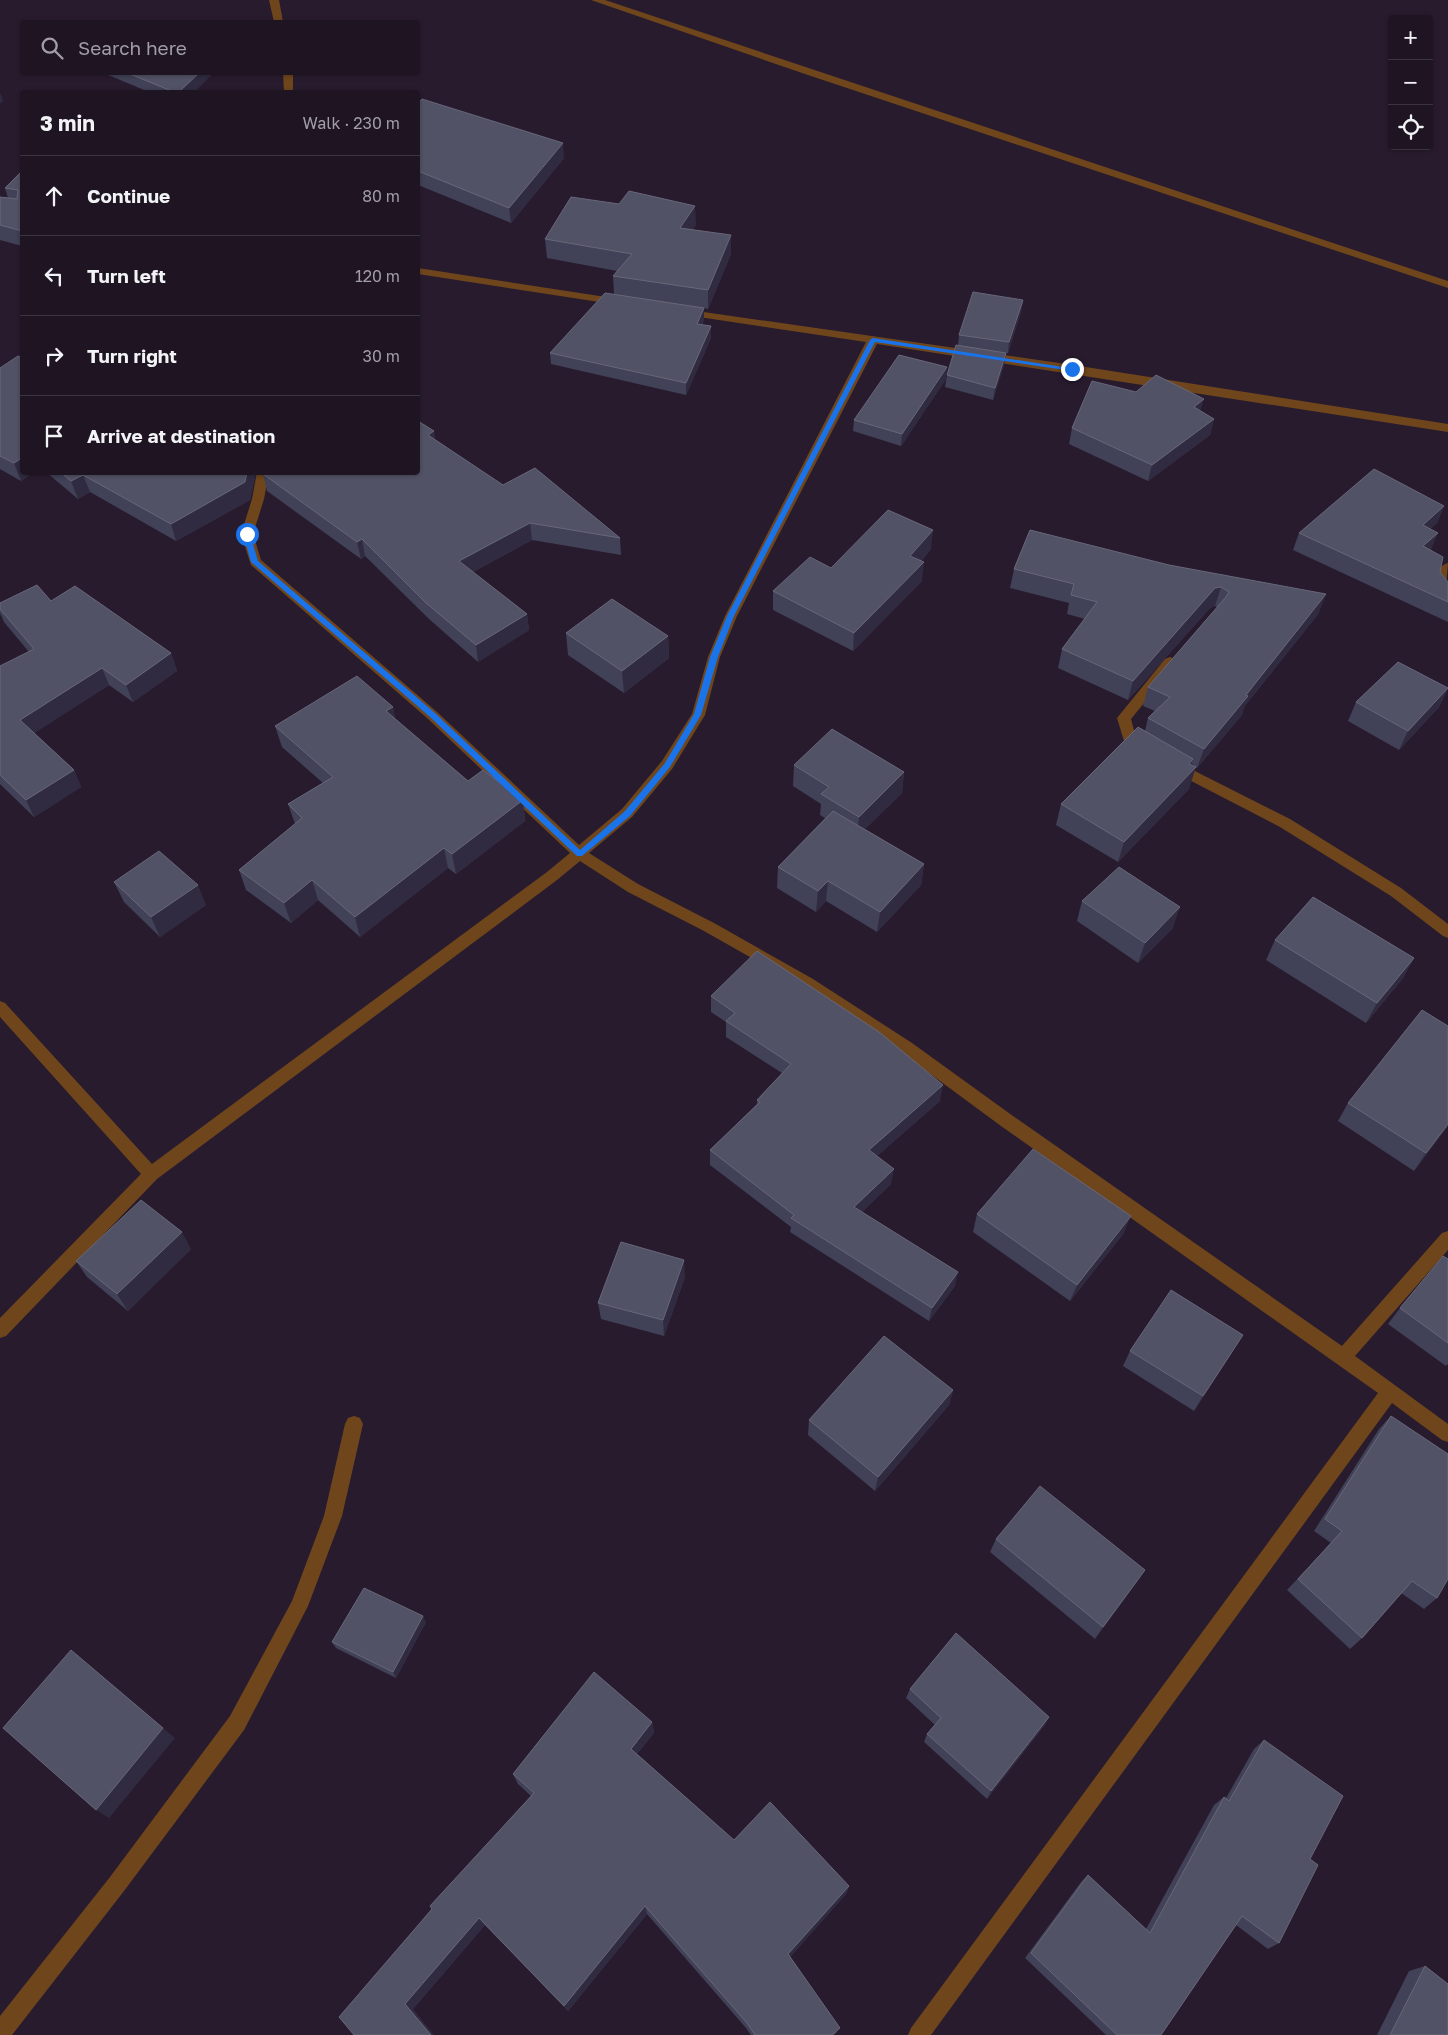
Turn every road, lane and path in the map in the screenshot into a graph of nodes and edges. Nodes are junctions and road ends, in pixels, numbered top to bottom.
1 (274, 0) edge
2 (596, 0) edge
3 (279, 20) edge
4 (288, 75) edge
5 (289, 90) edge
6 (420, 271) edge
7 (1448, 285) edge
8 (630, 304) edge
9 (669, 310) edge
10 (873, 340) junction
11 (1448, 428) edge
12 (262, 475) edge
13 (1448, 567) edge
14 (1448, 597) edge
15 (1182, 649) edge
16 (580, 854) junction
17 (1448, 932) edge
18 (0, 1007) edge
19 (151, 1174) junction
20 (1448, 1238) edge
21 (0, 1330) edge
22 (1343, 1357) junction
23 (1390, 1391) junction
24 (354, 1424) dead end
25 (1448, 1434) edge
26 (0, 2033) edge
27 (918, 2035) edge

1 - 3 street
2 - 7 street
4 - 5 street
6 - 8 street
9 - 10 street
10 - 11 street
10 - 16 street
12 - 16 street
13 - 14 street
15 - 17 street
16 - 19 street
16 - 22 street
18 - 19 street
19 - 21 street
20 - 22 street
22 - 23 street
23 - 25 street
23 - 27 street
24 - 26 street

